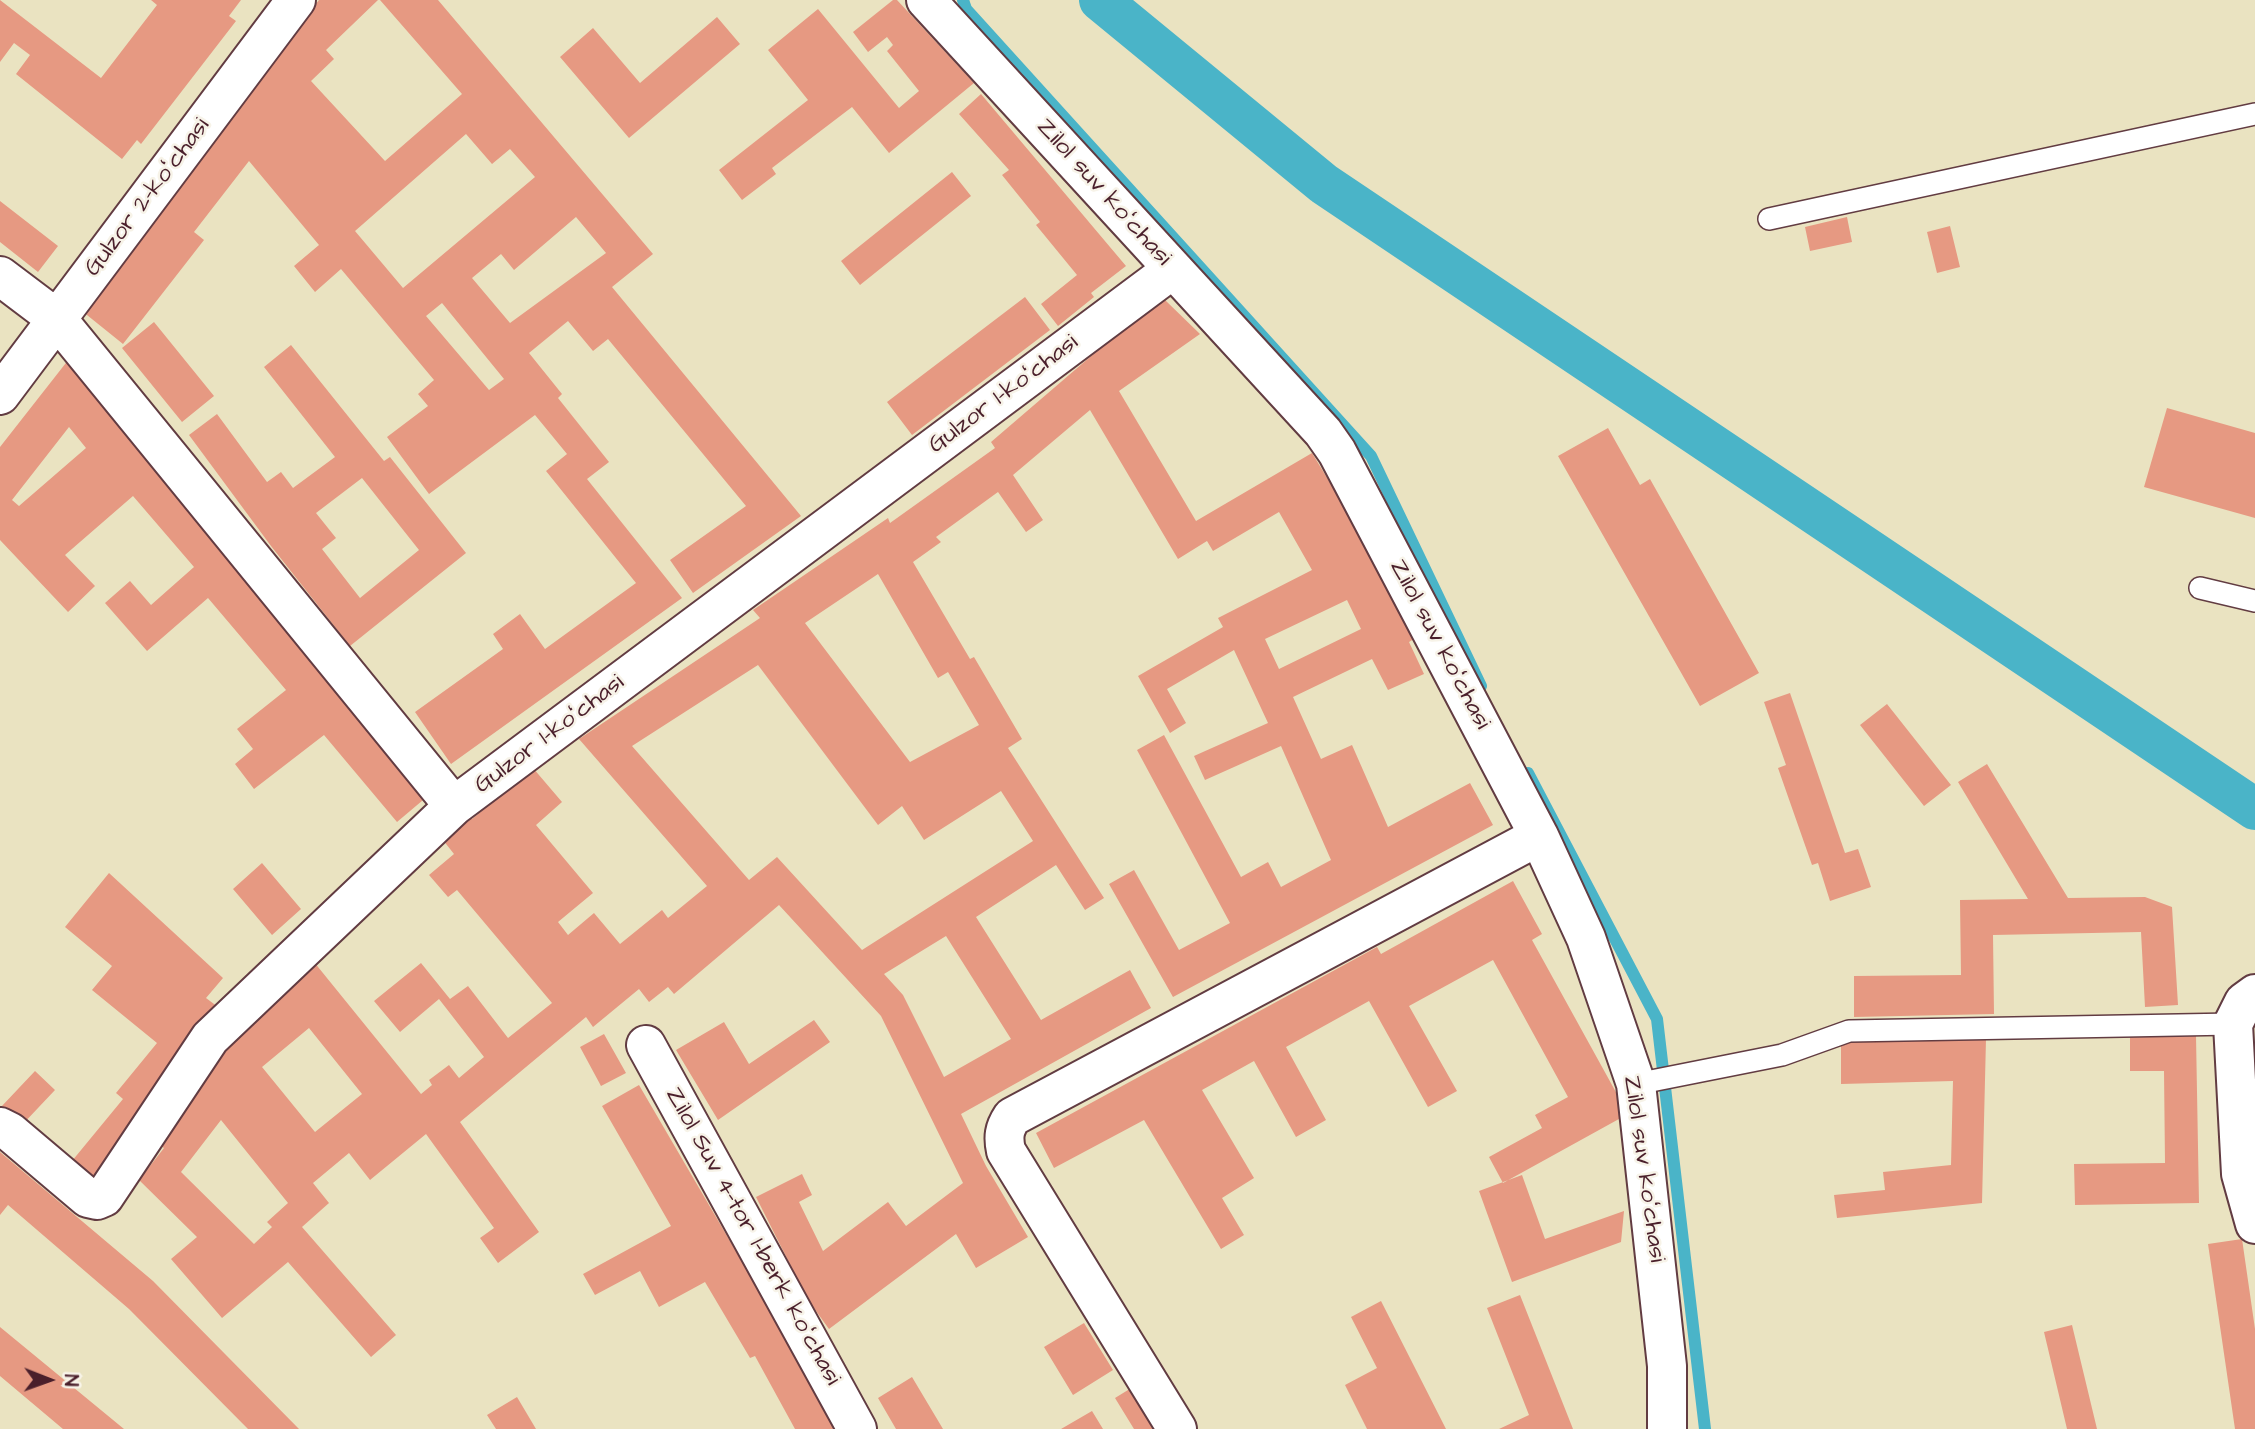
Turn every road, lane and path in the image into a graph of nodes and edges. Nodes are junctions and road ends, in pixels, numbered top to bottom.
1 (296, 0) edge
2 (926, 0) edge
3 (2255, 114) edge
4 (1769, 219) dead end
5 (1172, 269) junction
6 (0, 276) edge
7 (57, 319) junction
8 (0, 395) edge
9 (2200, 588) dead end
10 (2255, 601) edge
11 (454, 806) junction
12 (1539, 836) junction
13 (2244, 1009) edge
14 (646, 1045) dead end
15 (1640, 1083) junction
16 (0, 1127) edge
17 (2255, 1224) edge
18 (1664, 1427) edge
19 (857, 1429) edge
20 (1177, 1429) edge

1 - 7 street, Gulzor 2-koʻchasi
2 - 5 street, Zilol suv koʻchasi
3 - 4 lane
5 - 11 street, Gulzor 1-koʻchasi
5 - 12 street, Zilol suv koʻchasi
6 - 7 street
7 - 8 street, Gulzor 2-koʻchasi
7 - 11 street
9 - 10 lane
11 - 16 street, Gulzor 1-koʻchasi
12 - 15 street, Zilol suv koʻchasi
12 - 20 street
13 - 15 lane
13 - 17 street
14 - 19 street, Zilol Suv 4-tor 1-berk koʻchasi
15 - 18 street, Zilol suv koʻchasi

